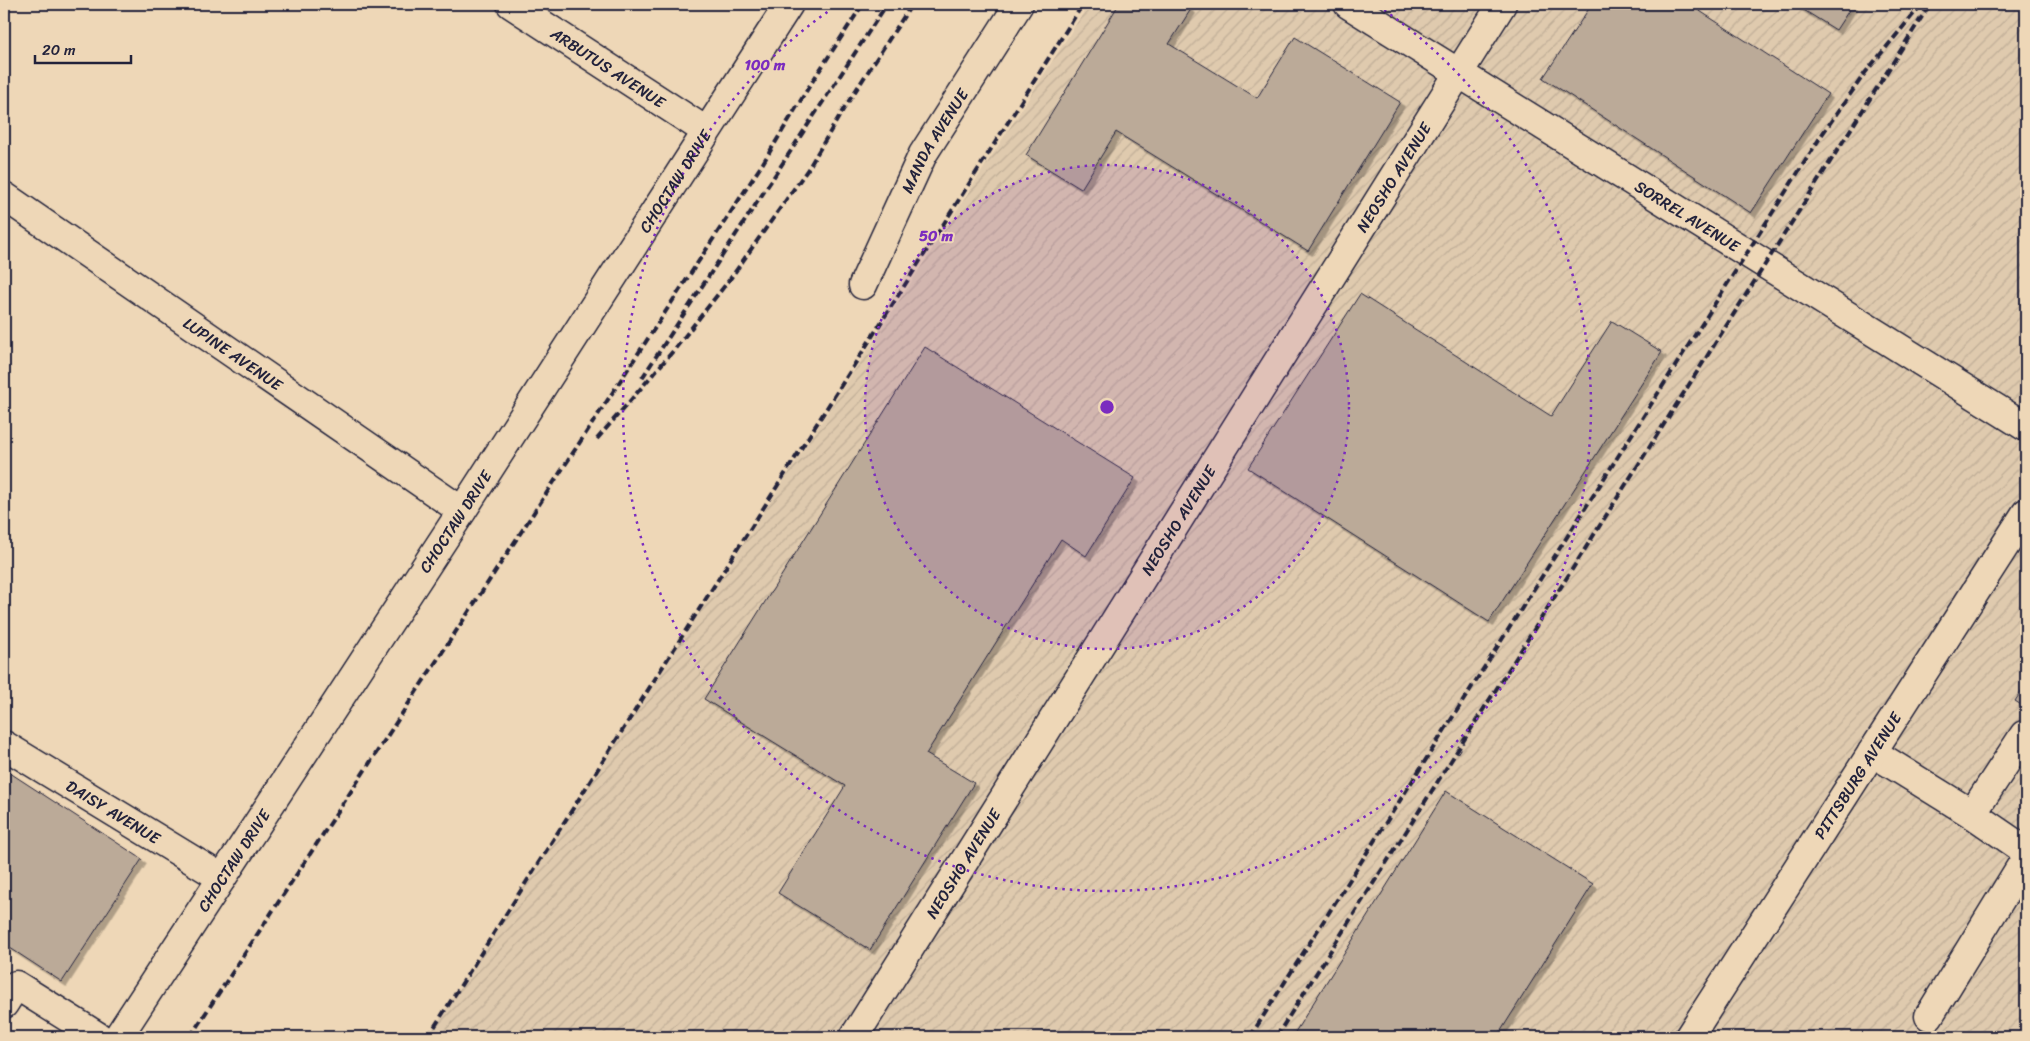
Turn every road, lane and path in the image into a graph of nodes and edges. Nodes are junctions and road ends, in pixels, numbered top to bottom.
1 (511, 4) edge
2 (789, 4) edge
3 (1019, 4) edge
4 (1348, 4) edge
5 (1502, 4) edge
6 (1458, 74) junction
7 (706, 131) junction
8 (4, 196) edge
9 (863, 285) dead end
10 (2026, 427) edge
11 (462, 511) junction
12 (2026, 514) edge
13 (2024, 735) dead end
14 (4, 745) edge
15 (1872, 752) junction
16 (1972, 814) junction
17 (2026, 850) edge
18 (2026, 858) edge
19 (222, 878) junction
20 (4, 1004) edge
21 (1929, 1016) dead end
22 (99, 1037) edge
23 (118, 1037) edge
24 (854, 1037) edge
25 (1689, 1037) edge

1 - 7 street, ARBUTUS AVENUE
2 - 7 street, CHOCTAW DRIVE
3 - 9 street, MANDA AVENUE
4 - 6 street, SORREL AVENUE
5 - 6 street, NEOSHO AVENUE
6 - 10 street, SORREL AVENUE
6 - 24 street, NEOSHO AVENUE
7 - 11 street, CHOCTAW DRIVE
8 - 11 street, LUPINE AVENUE
11 - 19 street, CHOCTAW DRIVE
12 - 15 street, PITTSBURG AVENUE
13 - 16 street
14 - 19 street, DAISY AVENUE
15 - 16 street
15 - 25 street, PITTSBURG AVENUE
16 - 17 street
18 - 21 street
19 - 23 street, CHOCTAW DRIVE
20 - 22 street

